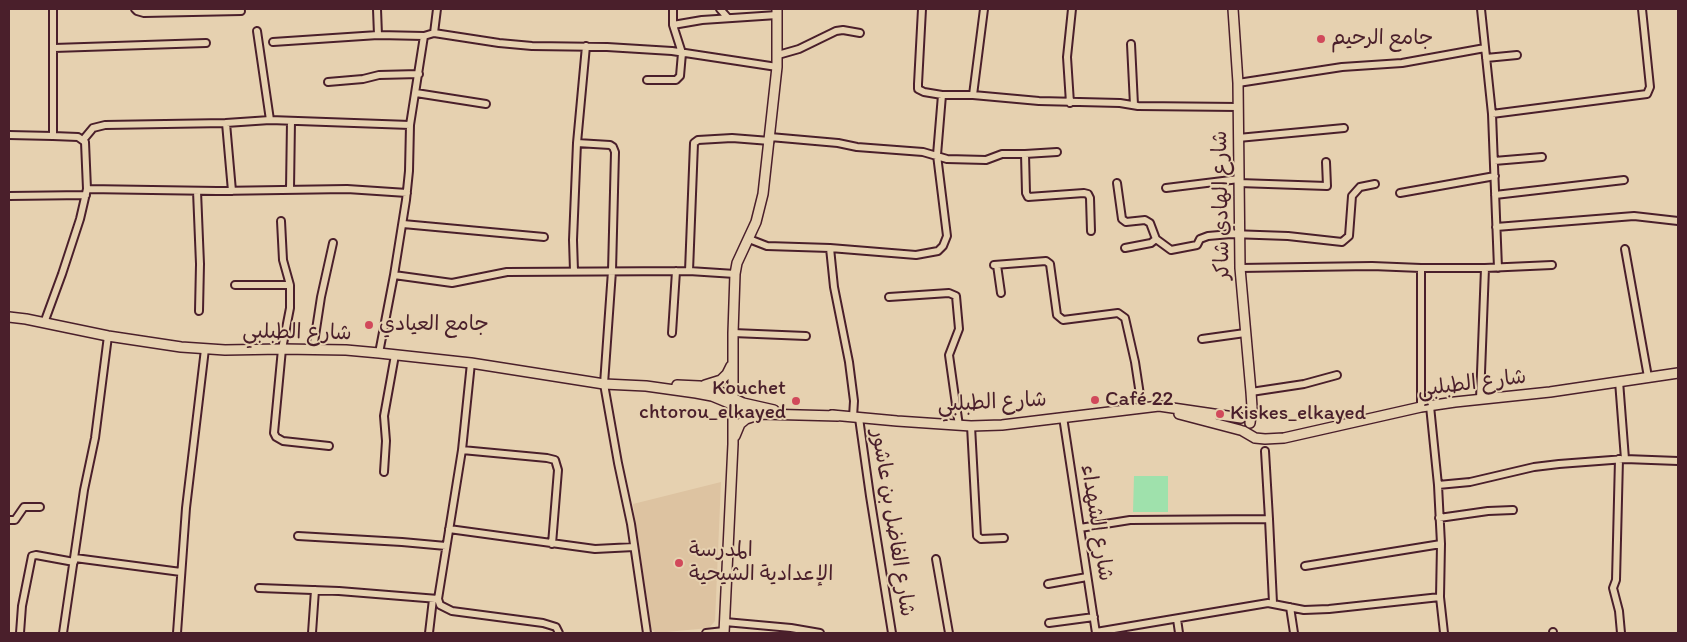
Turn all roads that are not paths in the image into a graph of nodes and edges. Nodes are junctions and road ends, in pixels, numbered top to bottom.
1 (53, 9) edge
2 (135, 9) edge
3 (377, 9) edge
4 (437, 9) edge
5 (672, 9) edge
6 (720, 9) edge
7 (922, 9) edge
8 (984, 9) edge
9 (1072, 9) edge
10 (1232, 9) edge
11 (1481, 9) edge
12 (1642, 9) edge
13 (241, 11) dead end
14 (777, 12) edge
15 (728, 18) junction
16 (673, 25) junction
17 (257, 31) dead end
18 (434, 33) junction
19 (860, 33) dead end
20 (378, 35) junction
21 (424, 36) junction
22 (273, 42) dead end
23 (206, 43) dead end
24 (1131, 44) dead end
25 (586, 46) junction
26 (54, 48) junction
27 (1485, 48) junction
28 (682, 53) junction
29 (778, 55) junction
30 (1517, 55) dead end
31 (1486, 58) junction
32 (777, 67) junction
33 (419, 74) junction
34 (647, 80) dead end
35 (328, 82) dead end
36 (1238, 83) junction
37 (416, 93) junction
38 (942, 95) junction
39 (973, 95) junction
40 (1070, 103) junction
41 (486, 104) dead end
42 (1134, 105) junction
43 (1238, 106) junction
44 (1492, 114) junction
45 (270, 120) junction
46 (291, 121) junction
47 (226, 123) junction
48 (410, 125) junction
49 (1344, 128) dead end
50 (9, 135) edge
51 (53, 136) junction
52 (1238, 138) junction
53 (770, 139) junction
54 (84, 140) junction
55 (577, 143) junction
56 (1057, 152) dead end
57 (1025, 154) junction
58 (938, 155) junction
59 (1542, 157) dead end
60 (1494, 161) junction
61 (1326, 162) dead end
62 (1495, 176) junction
63 (1624, 180) dead end
64 (1239, 181) junction
65 (1117, 183) dead end
66 (1375, 184) dead end
67 (1166, 188) dead end
68 (290, 189) junction
69 (197, 191) junction
70 (232, 191) junction
71 (87, 192) junction
72 (1400, 192) dead end
73 (407, 193) junction
74 (1495, 194) junction
75 (9, 196) edge
76 (281, 221) dead end
77 (1678, 221) edge
78 (403, 224) junction
79 (1496, 227) junction
80 (1091, 232) dead end
81 (1240, 234) junction
82 (544, 238) dead end
83 (749, 239) junction
84 (1156, 239) junction
85 (333, 243) dead end
86 (830, 248) junction
87 (1125, 248) dead end
88 (1625, 248) dead end
89 (1552, 265) dead end
90 (1240, 268) junction
91 (1421, 268) junction
92 (1484, 268) junction
93 (1498, 268) junction
94 (574, 271) junction
95 (612, 271) junction
96 (676, 271) junction
97 (689, 271) junction
98 (735, 274) junction
99 (394, 275) junction
100 (235, 285) dead end
101 (290, 285) junction
102 (1000, 293) dead end
103 (889, 298) dead end
104 (199, 311) dead end
105 (9, 317) edge
106 (44, 322) junction
107 (672, 333) dead end
108 (733, 333) junction
109 (1245, 333) junction
110 (108, 336) junction
111 (806, 336) dead end
112 (1202, 339) dead end
113 (205, 349) junction
114 (282, 349) junction
115 (314, 349) junction
116 (379, 353) junction
117 (395, 355) junction
118 (732, 358) junction
119 (471, 363) junction
120 (1678, 373) edge
121 (1337, 375) dead end
122 (1648, 377) junction
123 (1619, 381) junction
124 (604, 384) junction
125 (646, 386) junction
126 (699, 386) junction
127 (1251, 396) junction
128 (1480, 399) junction
129 (732, 401) junction
130 (1426, 407) junction
131 (1144, 408) junction
132 (764, 414) junction
133 (838, 416) junction
134 (1063, 417) junction
135 (856, 418) junction
136 (1244, 424) junction
137 (959, 426) junction
138 (971, 426) junction
139 (732, 444) junction
140 (329, 446) dead end
141 (462, 450) junction
142 (1265, 451) dead end
143 (1622, 459) junction
144 (1678, 462) edge
145 (384, 472) dead end
146 (1438, 485) junction
147 (40, 507) dead end
148 (1513, 510) dead end
149 (1440, 518) junction
150 (1269, 519) junction
151 (9, 520) edge
152 (1080, 528) junction
153 (449, 529) junction
154 (298, 536) dead end
155 (1004, 538) dead end
156 (552, 544) junction
157 (1441, 544) junction
158 (446, 546) junction
159 (634, 547) junction
160 (936, 558) dead end
161 (74, 560) junction
162 (1304, 566) dead end
163 (181, 572) junction
164 (1087, 577) junction
165 (1048, 584) dead end
166 (259, 588) dead end
167 (315, 590) junction
168 (1440, 597) junction
169 (436, 599) junction
170 (1273, 603) junction
171 (1290, 608) junction
172 (1094, 616) junction
173 (1177, 620) junction
174 (1049, 623) dead end
175 (724, 629) edge
176 (1096, 632) edge
177 (20, 633) edge
178 (63, 633) edge
179 (177, 633) edge
180 (312, 633) edge
181 (430, 633) edge
182 (558, 633) edge
183 (647, 633) edge
184 (706, 633) edge
185 (820, 633) edge
186 (892, 633) edge
187 (949, 633) edge
188 (1179, 633) edge
189 (1294, 633) edge
190 (1444, 633) edge
191 (1621, 633) edge

1 - 26 street
2 - 13 street
3 - 20 street
4 - 18 street
5 - 16 street
6 - 15 street
7 - 38 street
8 - 39 street
9 - 40 street
10 - 36 street, شارع الهادي شاكر
11 - 27 street
12 - 44 street
14 - 15 street
14 - 29 street
15 - 16 street
16 - 28 street
17 - 45 street
18 - 21 street
18 - 25 street
19 - 29 street
20 - 21 street
20 - 22 street
21 - 33 street
23 - 26 street
24 - 42 street
25 - 28 street
25 - 55 street
26 - 51 street
27 - 31 street
27 - 36 street
28 - 32 street
28 - 34 street
29 - 32 street
30 - 31 street
31 - 44 street
32 - 53 street
33 - 35 street
33 - 37 street
36 - 43 street, شارع الهادي شاكر
37 - 41 street
37 - 48 street
38 - 39 street
38 - 58 street
39 - 40 street
40 - 42 street
42 - 43 street
43 - 52 street, شارع الهادي شاكر
44 - 60 street
45 - 46 street
45 - 47 street
46 - 48 street
46 - 68 street
47 - 54 street
47 - 70 street
48 - 73 street
49 - 52 street
50 - 51 street
51 - 54 street
52 - 64 street, شارع الهادي شاكر
53 - 58 street
53 - 83 street
53 - 97 street
54 - 71 street
55 - 94 street
55 - 95 street
56 - 57 street
57 - 58 street
57 - 80 street
58 - 86 street
59 - 60 street
60 - 62 street
61 - 64 street
62 - 72 street
62 - 74 street
63 - 74 street
64 - 67 street
64 - 81 street, شارع الهادي شاكر
65 - 84 street
66 - 81 street
68 - 70 street
68 - 73 street
69 - 70 street
69 - 71 street
69 - 104 street
71 - 75 street
71 - 106 street
73 - 78 street
74 - 79 street
76 - 101 street
77 - 79 street
78 - 82 street
78 - 99 street
79 - 93 street
81 - 84 street
81 - 90 street, شارع الهادي شاكر
83 - 86 street
83 - 98 street
84 - 87 street
85 - 115 street
86 - 135 street, شارع الفاضل بن عاشور
88 - 122 street
89 - 93 street
90 - 91 street
90 - 109 street, شارع الهادي شاكر
91 - 92 street
91 - 130 street
92 - 93 street
92 - 128 street
94 - 95 street
94 - 99 street
95 - 96 street
95 - 124 street
96 - 97 street
96 - 107 street
97 - 98 street
98 - 108 street
99 - 116 street
100 - 101 street
101 - 114 street
102 - 131 street
103 - 137 street
105 - 106 street, شارع الطبلبي
106 - 110 street, شارع الطبلبي
108 - 111 street
108 - 118 street
109 - 112 street
109 - 127 street, شارع الهادي شاكر
110 - 113 street, شارع الطبلبي
110 - 161 street
113 - 114 street, شارع الطبلبي
113 - 163 street
114 - 115 street, شارع الطبلبي
114 - 140 street
115 - 116 street, شارع الطبلبي
116 - 117 street, شارع الطبلبي
117 - 119 street, شارع الطبلبي
117 - 145 street
118 - 126 street
118 - 129 street
119 - 124 street, شارع الطبلبي
119 - 141 street
120 - 122 street, شارع الطبلبي
121 - 127 street
122 - 123 street, شارع الطبلبي
123 - 128 street, شارع الطبلبي
123 - 143 street
124 - 125 street, شارع الطبلبي
124 - 159 street
125 - 126 street, شارع الطبلبي
125 - 129 street, شارع الطبلبي
126 - 129 street, شارع الطبلبي
127 - 136 street
128 - 130 street, شارع الطبلبي
129 - 132 street, شارع الطبلبي
129 - 133 street, شارع الطبلبي
129 - 139 street
130 - 136 street, شارع الطبلبي
130 - 146 street
131 - 134 street, شارع الطبلبي
131 - 136 street, شارع الطبلبي
132 - 133 street, شارع الطبلبي
132 - 139 street
133 - 135 street, شارع الطبلبي
134 - 138 street, شارع الطبلبي
134 - 152 street, شارع الشهداء
135 - 137 street, شارع الطبلبي
135 - 186 street, شارع الفاضل بن عاشور
137 - 138 street, شارع الطبلبي
138 - 155 street
139 - 175 street
141 - 153 street
141 - 156 street
142 - 150 street
143 - 144 street
143 - 146 street
143 - 191 street
146 - 149 street
147 - 151 street
148 - 149 street
149 - 157 street
150 - 152 street
150 - 170 street
152 - 164 street, شارع الشهداء
153 - 156 street
153 - 158 street
154 - 158 street
156 - 159 street
157 - 162 street
157 - 168 street
158 - 169 street
159 - 183 street
160 - 187 street
161 - 163 street
161 - 177 street
161 - 178 street
163 - 179 street
164 - 165 street
164 - 172 street, شارع الشهداء
166 - 167 street
167 - 169 street
167 - 180 street
168 - 171 street
168 - 190 street
169 - 181 street
169 - 182 street
170 - 171 street
170 - 173 street
171 - 189 street
172 - 174 street
172 - 176 street, شارع الشهداء
173 - 176 street
173 - 188 street
175 - 184 street
175 - 185 street

